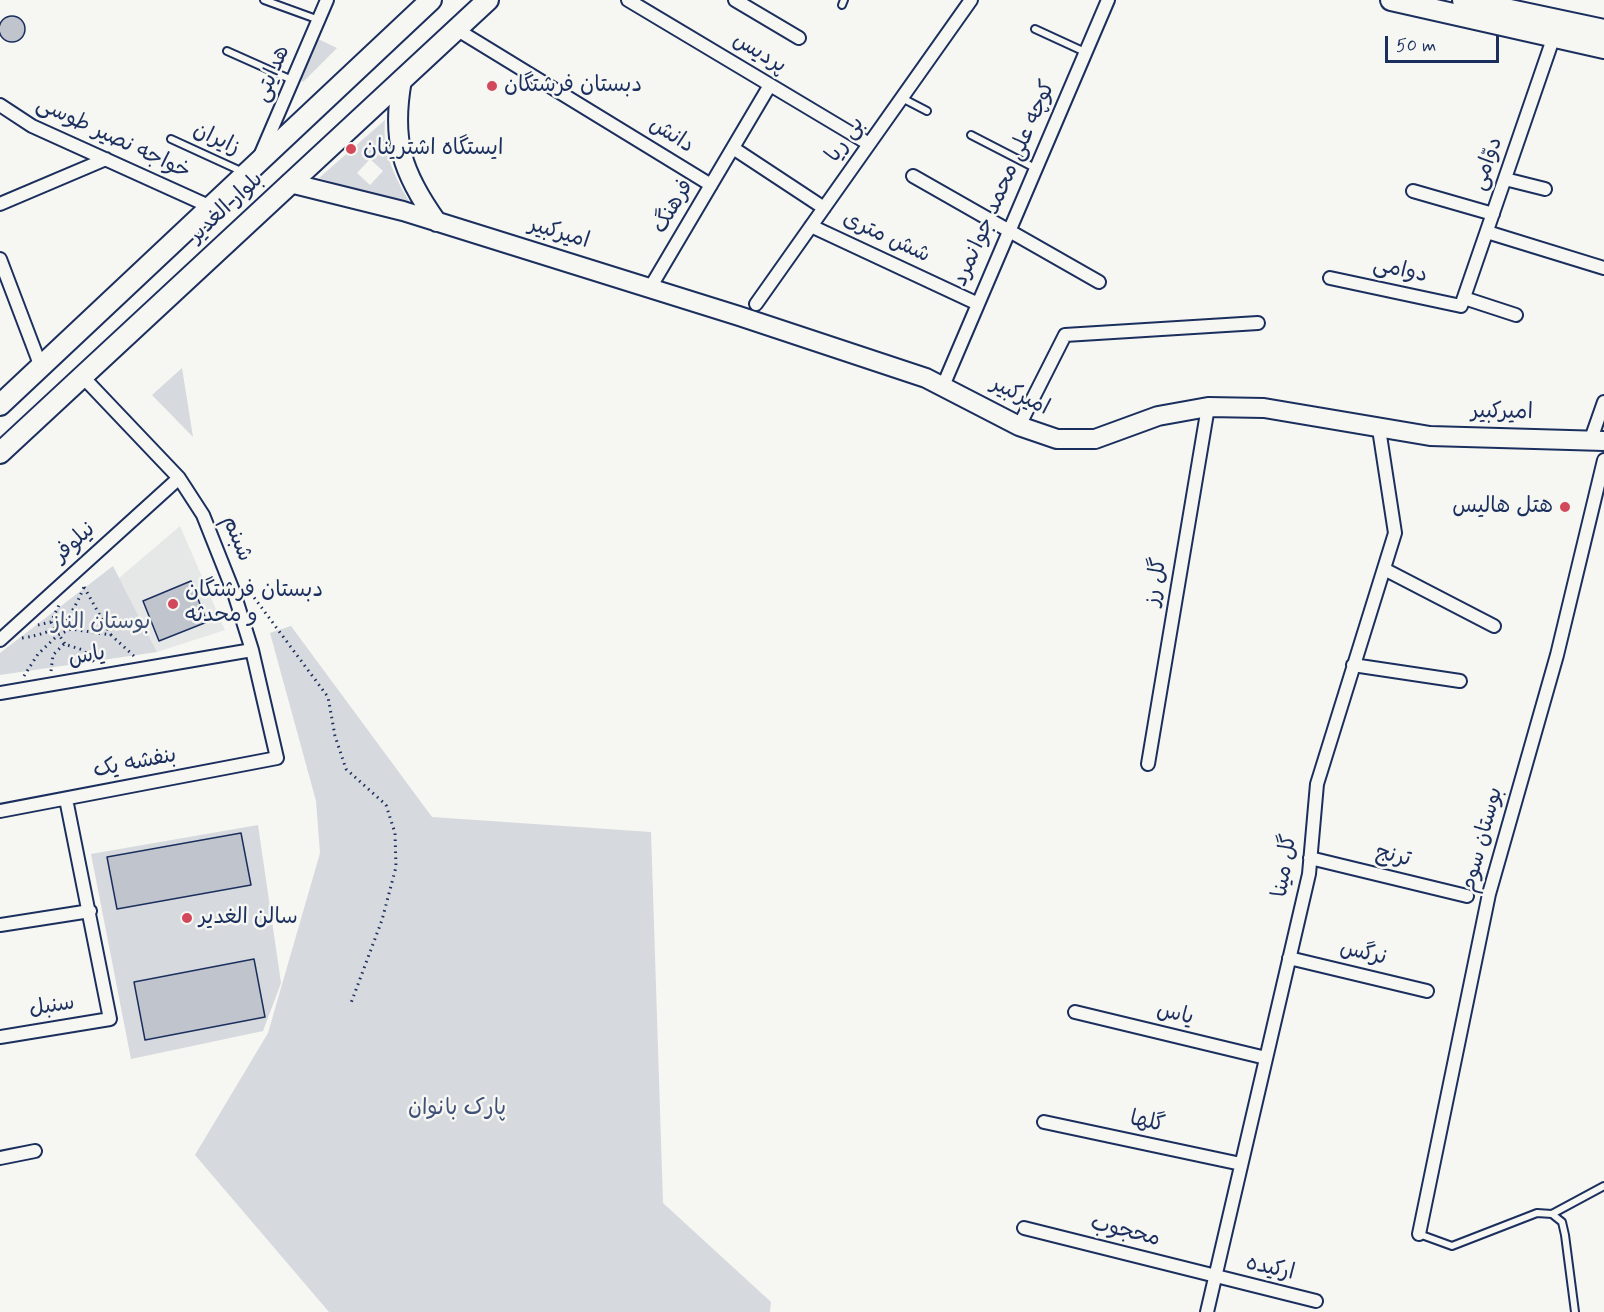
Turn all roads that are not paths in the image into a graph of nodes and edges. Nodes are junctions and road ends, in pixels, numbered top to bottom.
1 (264, 0) edge
2 (327, 0) edge
3 (430, 0) edge
4 (488, 0) edge
5 (628, 0) edge
6 (735, 0) edge
7 (971, 0) edge
8 (1108, 0) edge
9 (1391, 0) edge
10 (1463, 0) edge
11 (1519, 6) edge
12 (319, 20) junction
13 (456, 29) junction
14 (1035, 29) dead end
15 (1604, 30) edge
16 (1554, 36) junction
17 (799, 38) dead end
18 (1604, 48) edge
19 (227, 51) dead end
20 (1085, 52) junction
21 (293, 80) junction
22 (402, 80) junction
23 (770, 85) junction
24 (902, 98) junction
25 (0, 105) edge
26 (927, 111) dead end
27 (971, 135) dead end
28 (171, 139) dead end
29 (869, 144) junction
30 (733, 148) junction
31 (106, 159) junction
32 (1035, 168) junction
33 (252, 169) junction
34 (913, 176) dead end
35 (1505, 179) junction
36 (290, 183) junction
37 (711, 185) junction
38 (1545, 189) dead end
39 (1413, 191) dead end
40 (0, 204) edge
41 (211, 207) junction
42 (824, 208) junction
43 (1493, 214) junction
44 (437, 222) junction
45 (811, 226) junction
46 (1009, 228) junction
47 (1487, 232) junction
48 (0, 259) edge
49 (1604, 268) edge
50 (1330, 278) dead end
51 (1099, 282) dead end
52 (650, 288) junction
53 (1463, 302) junction
54 (976, 303) junction
55 (756, 304) dead end
56 (1516, 315) dead end
57 (1258, 323) dead end
58 (41, 367) junction
59 (82, 376) junction
60 (943, 386) junction
61 (1604, 402) edge
62 (0, 405) edge
63 (1209, 407) junction
64 (1018, 426) junction
65 (1379, 429) junction
66 (1597, 440) edge
67 (0, 453) edge
68 (1604, 460) edge
69 (179, 478) junction
70 (1384, 569) junction
71 (1494, 626) dead end
72 (0, 640) edge
73 (252, 650) junction
74 (1353, 665) junction
75 (1460, 681) dead end
76 (0, 693) edge
77 (277, 758) joint
78 (1148, 764) dead end
79 (66, 799) junction
80 (0, 811) edge
81 (1310, 858) junction
82 (1467, 896) dead end
83 (90, 911) junction
84 (0, 925) edge
85 (1289, 958) junction
86 (1427, 991) dead end
87 (1075, 1012) dead end
88 (0, 1037) edge
89 (1266, 1058) junction
90 (1044, 1122) dead end
91 (35, 1151) dead end
92 (0, 1158) edge
93 (1240, 1164) junction
94 (1604, 1186) edge
95 (1552, 1214) junction
96 (1024, 1228) dead end
97 (1419, 1234) joint
98 (1214, 1277) junction
99 (1316, 1301) dead end
100 (1207, 1312) edge
101 (1575, 1312) edge

1 - 12 lane
2 - 12 street, هدایتی
3 - 33 main road, بلوار الغدیر
4 - 13 main road, بلوار الغدیر
5 - 23 street, پردیس
6 - 17 street
7 - 24 street, بی ریا
8 - 20 street, کوچه علی محمد جوانمرد
9 - 16 main road
10 - 11 main road
11 - 15 main road
12 - 21 street, هدایتی
13 - 22 main road, بلوار الغدیر
13 - 37 street, دانش
14 - 20 lane
16 - 18 main road
16 - 35 street, دوّامی
19 - 21 lane
20 - 32 street, کوچه علی محمد جوانمرد
21 - 33 street, هدایتی
22 - 36 main road, بلوار الغدیر
22 - 44 street
23 - 29 street, پردیس
23 - 30 street, فرهنگ
24 - 26 lane
24 - 29 street, بی ریا
25 - 31 street, خواجه نصیر طوسی
27 - 32 lane
28 - 33 lane, زایران
29 - 42 street, بی ریا
30 - 37 street, فرهنگ
30 - 42 street
31 - 40 street
31 - 41 street, خواجه نصیر طوسی
32 - 46 street, کوچه علی محمد جوانمرد
33 - 41 main road, بلوار الغدیر
34 - 46 street
35 - 38 street
35 - 43 street, دوّامی
36 - 44 street, امیرکبیر
36 - 59 main road, بلوار الغدیر
37 - 52 street, فرهنگ
39 - 43 street
41 - 58 main road, بلوار الغدیر
42 - 45 street, بی ریا
43 - 47 street, دوّامی
44 - 52 street, امیرکبیر
45 - 54 street, شش متری
45 - 55 street, بی ریا
46 - 51 street
46 - 54 street, کوچه علی محمد جوانمرد
47 - 49 street
47 - 53 street, دوّامی
48 - 58 street
50 - 53 street, دوامی
52 - 60 street, امیرکبیر
53 - 56 street, دوامی
54 - 60 street, کوچه علی محمد جوانمرد
57 - 64 street
58 - 62 main road, بلوار الغدیر
59 - 67 main road, بلوار الغدیر
59 - 69 street, شبنم
60 - 64 street, امیرکبیر
61 - 66 street
63 - 64 street, امیرکبیر
63 - 65 street, امیرکبیر
63 - 78 street, گل رز
65 - 66 street, امیرکبیر
65 - 70 street, گل مینا
68 - 97 street, بوستان سوم
69 - 72 street, نیلوفر
69 - 73 street, شبنم
70 - 71 street
70 - 74 street, گل مینا
73 - 76 street, یاس
73 - 77 street, شبنم
74 - 75 street
74 - 81 street, گل مینا
77 - 79 street, بنفشه یک
79 - 80 street, بنفشه یک
79 - 83 street
81 - 82 street, ترنج
81 - 85 street, گل مینا
83 - 84 street
83 - 88 street, سنبل
85 - 86 street, نرگس
85 - 89 street, گل مینا
87 - 89 street, یاس
89 - 93 street, گل مینا
90 - 93 street, گلها
91 - 92 street
93 - 98 street, گل مینا
94 - 95 lane
95 - 97 lane
95 - 101 lane
96 - 98 street, محجوب
98 - 99 street, ارکیده
98 - 100 street, گل مینا

